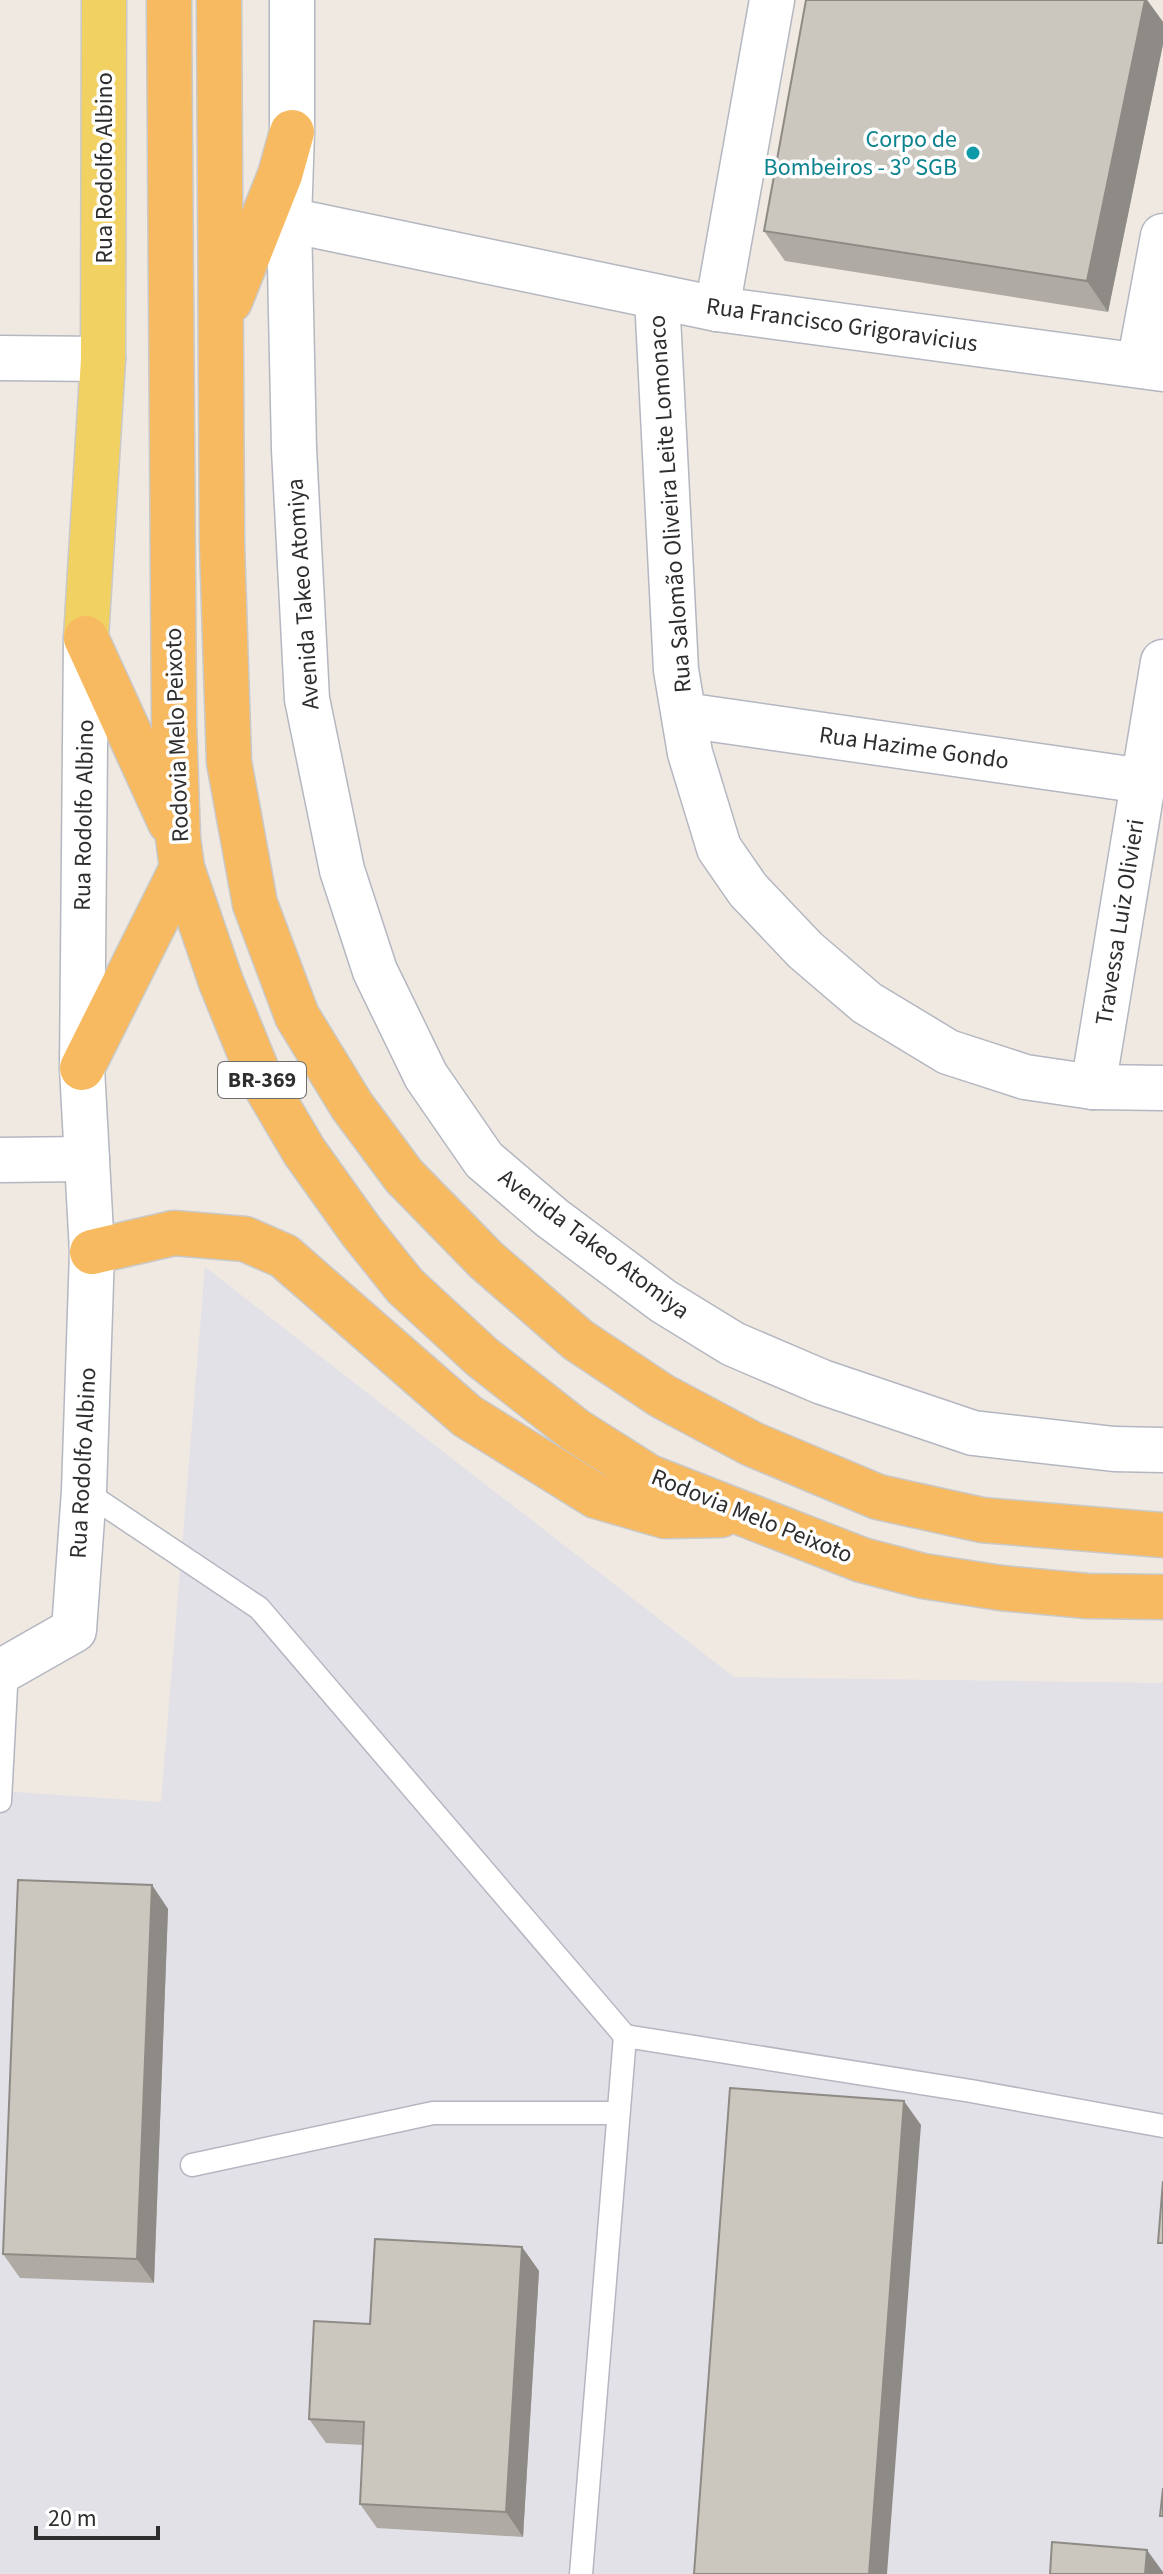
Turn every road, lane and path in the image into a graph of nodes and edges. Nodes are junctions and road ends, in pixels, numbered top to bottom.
1 (104, 0) edge
2 (169, 0) edge
3 (219, 0) edge
4 (292, 0) edge
5 (772, 0) edge
6 (292, 132) junction
7 (289, 220) junction
8 (1163, 236) edge
9 (657, 297) junction
10 (717, 309) junction
11 (223, 322) junction
12 (0, 358) edge
13 (103, 359) junction
14 (1151, 367) edge
15 (86, 638) junction
16 (1163, 662) edge
17 (684, 715) junction
18 (1143, 781) junction
19 (180, 853) junction
20 (82, 1068) junction
21 (1093, 1087) junction
22 (1163, 1088) edge
23 (87, 1159) junction
24 (0, 1160) edge
25 (92, 1252) junction
26 (1163, 1450) edge
27 (84, 1491) junction
28 (745, 1515) junction
29 (1163, 1535) edge
30 (1163, 1597) edge
31 (4, 1670) edge
32 (0, 1801) edge
33 (625, 2036) junction
34 (618, 2113) junction
35 (1163, 2126) edge
36 (192, 2165) dead end
37 (581, 2574) edge

1 - 13 main road, Rua Rodolfo Albino
2 - 19 highway, Rodovia Melo Peixoto / BR-369
3 - 11 highway, BR-369
4 - 6 street, Avenida Takeo Atomiya
5 - 10 street
6 - 7 street, Avenida Takeo Atomiya
6 - 11 highway
7 - 9 street, Rua Francisco Grigoravicius
7 - 26 street, Avenida Takeo Atomiya
8 - 14 street
9 - 10 street, Rua Francisco Grigoravicius
9 - 17 street, Rua Salomão Oliveira Leite Lomonaco
10 - 14 street, Rua Francisco Grigoravicius
11 - 29 highway, BR-369
12 - 13 street
13 - 15 main road, Rua Rodolfo Albino
15 - 19 highway
15 - 20 street, Rua Rodolfo Albino
16 - 18 street, Travessa Luiz Olivieri
17 - 18 street, Rua Hazime Gondo
17 - 21 street, Rua Salomão Oliveira Leite Lomonaco
18 - 21 street, Travessa Luiz Olivieri
19 - 20 highway
19 - 28 highway, Rodovia Melo Peixoto / BR-369
20 - 23 street, Rua Rodolfo Albino
21 - 22 street, Rua Salomão Oliveira Leite Lomonaco
23 - 24 street
23 - 25 street, Rua Rodolfo Albino
25 - 27 street, Rua Rodolfo Albino
25 - 28 highway
27 - 31 street, Rua Rodolfo Albino
27 - 33 lane
28 - 30 highway, Rodovia Melo Peixoto / BR-369
31 - 32 lane
33 - 34 lane
33 - 35 lane
34 - 36 lane
34 - 37 lane

